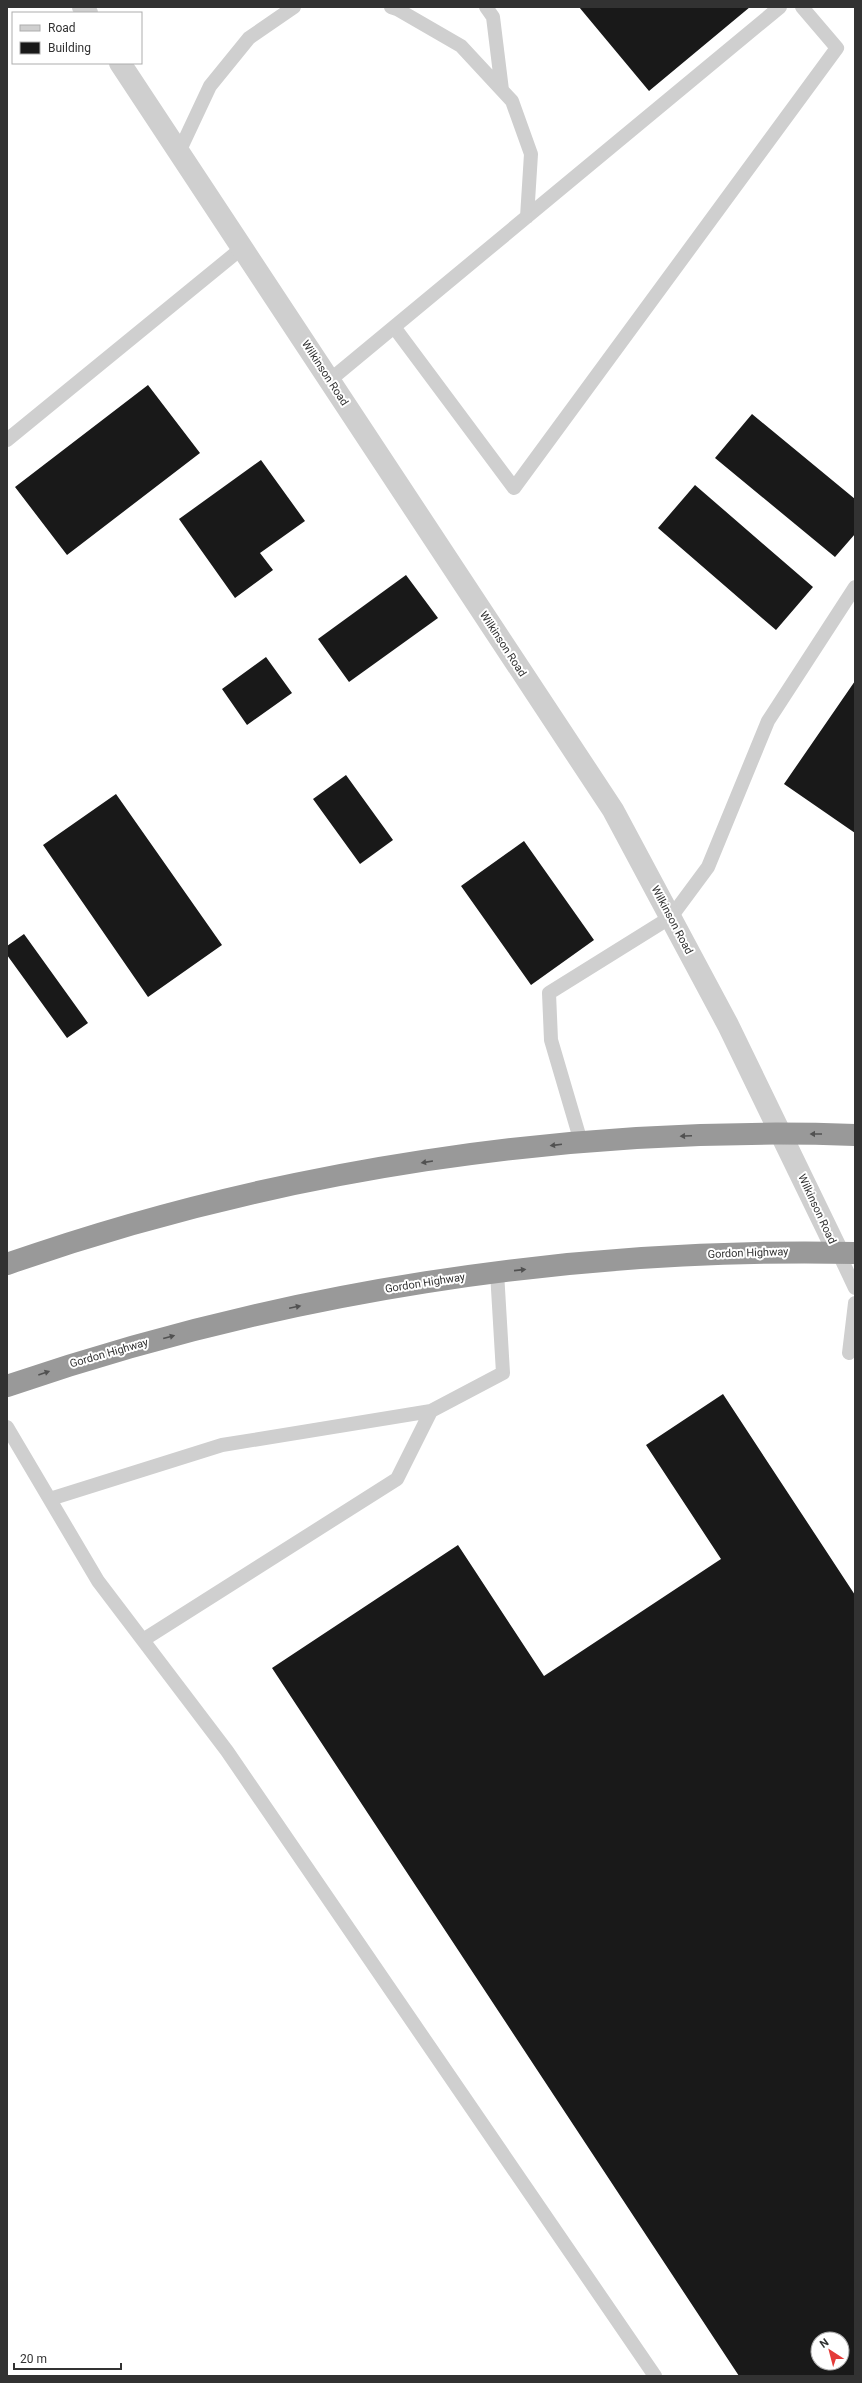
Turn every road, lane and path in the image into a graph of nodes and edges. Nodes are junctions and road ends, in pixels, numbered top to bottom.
1 (294, 7) edge
2 (391, 7) edge
3 (486, 7) edge
4 (780, 7) edge
5 (802, 7) edge
6 (121, 64) edge
7 (502, 90) junction
8 (179, 152) junction
9 (527, 216) junction
10 (242, 248) junction
11 (394, 327) junction
12 (330, 380) junction
13 (7, 440) edge
14 (855, 587) edge
15 (670, 917) junction
16 (782, 1134) junction
17 (855, 1135) edge
18 (581, 1142) junction
19 (846, 1252) edge
20 (7, 1264) edge
21 (497, 1272) junction
22 (855, 1288) edge
23 (855, 1303) edge
24 (849, 1353) dead end
25 (7, 1386) edge
26 (431, 1411) junction
27 (7, 1427) edge
28 (50, 1499) junction
29 (143, 1640) junction
30 (655, 2376) edge

1 - 8 lane
2 - 7 lane
3 - 7 lane
4 - 9 lane
5 - 11 lane
6 - 8 street, Wilkinson Road
7 - 9 lane
8 - 10 street, Wilkinson Road
9 - 11 lane
10 - 12 street, Wilkinson Road
10 - 13 lane
11 - 12 lane
12 - 15 street, Wilkinson Road
14 - 15 lane
15 - 16 street, Wilkinson Road
15 - 18 lane
17 -> 16 highway
16 -> 18 highway
16 - 19 street, Wilkinson Road
18 -> 20 highway
21 -> 19 highway, Gordon Highway
19 - 22 lane
25 -> 21 highway, Gordon Highway
21 - 26 lane
23 - 24 lane
26 - 28 lane
26 - 29 lane
27 - 28 lane
28 - 29 lane
29 - 30 lane

